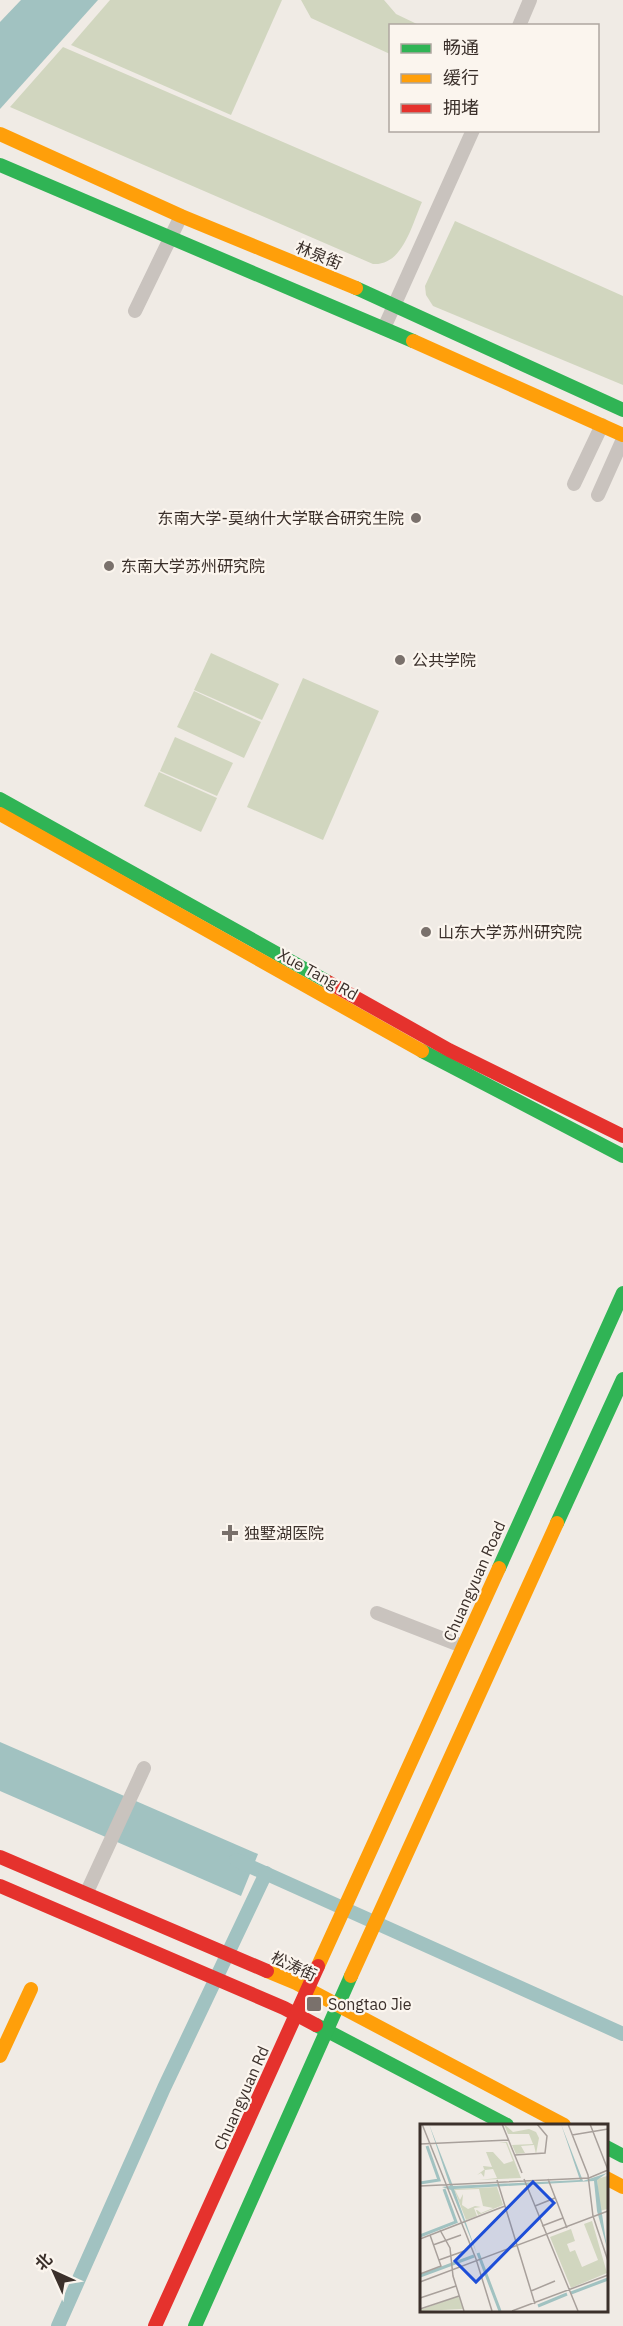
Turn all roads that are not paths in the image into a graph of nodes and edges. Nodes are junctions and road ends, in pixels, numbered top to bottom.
1 (530, 0) edge
2 (520, 24) edge
3 (473, 132) edge
4 (0, 134) edge
5 (0, 165) edge
6 (181, 216) junction
7 (171, 238) junction
8 (397, 305) junction
9 (135, 311) dead end
10 (384, 328) junction
11 (623, 410) edge
12 (602, 425) junction
13 (623, 437) edge
14 (574, 484) dead end
15 (598, 495) dead end
16 (0, 799) edge
17 (0, 814) edge
18 (623, 1136) edge
19 (623, 1156) edge
20 (623, 1293) edge
21 (623, 1379) edge
22 (377, 1613) dead end
23 (462, 1646) junction
24 (144, 1768) dead end
25 (0, 1857) edge
26 (357, 1883) joint
27 (0, 1886) edge
28 (87, 1894) junction
29 (31, 1989) dead end
30 (308, 1990) junction
31 (339, 2007) junction
32 (297, 2014) junction
33 (328, 2030) junction
34 (0, 2056) edge
35 (505, 2124) edge
36 (562, 2124) edge
37 (608, 2148) edge
38 (623, 2156) edge
39 (608, 2179) edge
40 (623, 2187) edge
41 (155, 2326) edge
42 (195, 2326) edge

1 - 2 street
3 - 8 street
4 - 6 main road, 林泉街
5 - 7 main road
6 - 7 street
6 - 8 main road, 林泉街
7 - 9 street
7 - 10 main road
8 - 10 street
8 - 11 main road, 林泉街
10 - 12 main road
12 - 13 main road
12 - 14 street
13 - 15 street
16 - 18 main road, Xue Tang Rd
17 - 19 main road, Xue Tang Rd
20 - 23 main road, Chuangyuan Road
21 - 31 main road
22 - 23 street
23 - 26 main road, Chuangyuan Road
24 - 28 street
25 - 28 main road, 松涛街
26 - 30 main road, Chuangyuan Rd
27 - 32 main road
28 - 30 main road, 松涛街
29 - 34 main road
30 - 31 main road, 松涛街
30 - 32 main road, Chuangyuan Rd
31 - 33 main road
31 - 36 main road, 松涛街
32 - 33 main road
32 - 41 main road, Chuangyuan Rd
33 - 35 main road
33 - 42 main road
37 - 38 main road
39 - 40 main road

